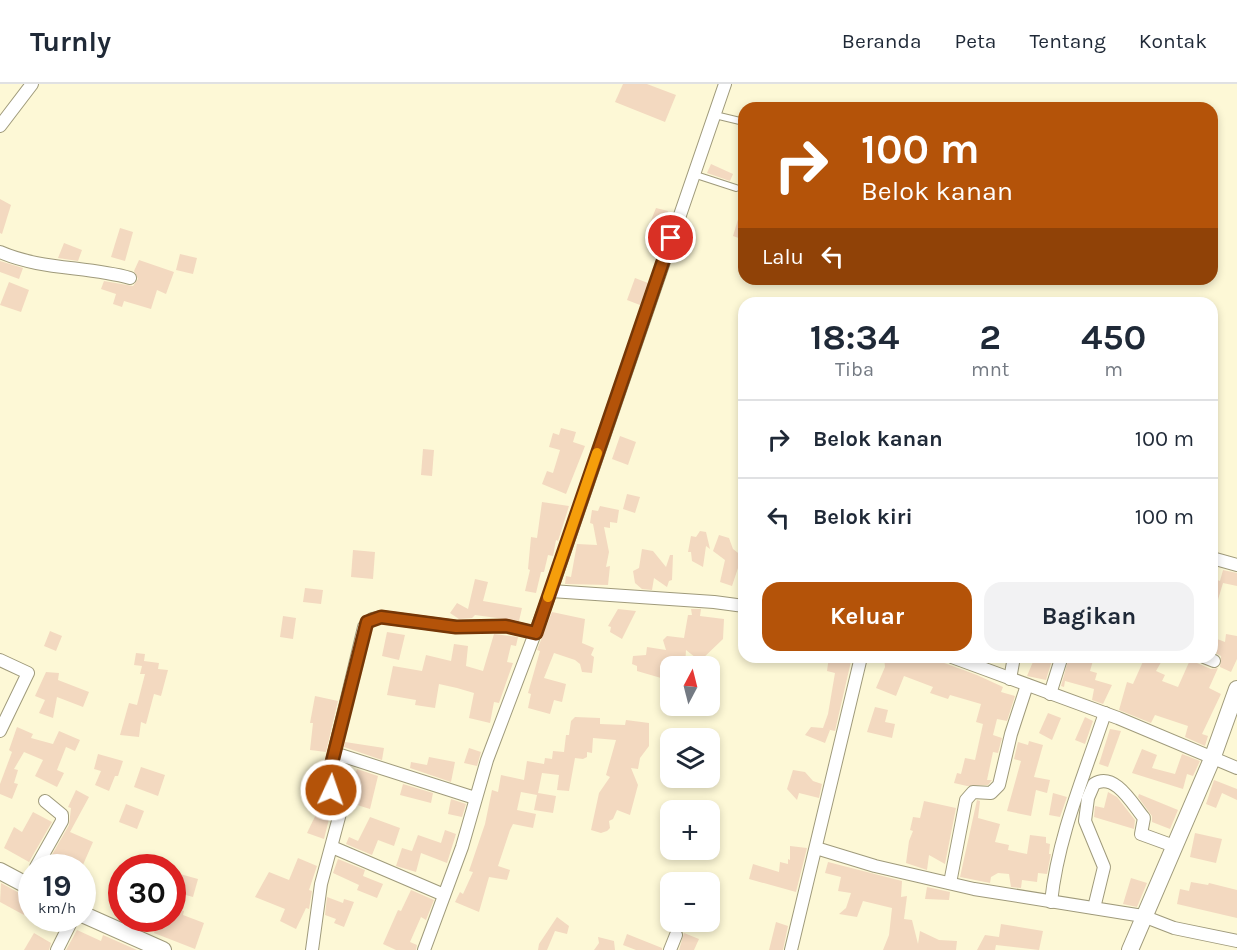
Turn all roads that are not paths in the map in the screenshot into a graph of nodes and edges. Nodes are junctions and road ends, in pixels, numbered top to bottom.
1 (32, 84) edge
2 (725, 84) edge
3 (715, 115) junction
4 (738, 121) edge
5 (0, 126) edge
6 (693, 174) junction
7 (736, 188) dead end
8 (0, 252) edge
9 (130, 278) dead end
10 (1218, 560) edge
11 (1237, 565) edge
12 (551, 591) junction
13 (738, 605) edge
14 (536, 633) junction
15 (0, 660) edge
16 (860, 663) edge
17 (968, 663) edge
18 (1013, 663) edge
19 (1060, 663) edge
20 (1010, 679) junction
21 (1027, 685) junction
22 (1237, 689) edge
23 (1050, 694) junction
24 (1105, 713) junction
25 (0, 731) edge
26 (334, 753) junction
27 (1212, 759) junction
28 (1237, 768) edge
29 (475, 798) junction
30 (45, 801) dead end
31 (1174, 846) junction
32 (332, 847) junction
33 (816, 848) junction
34 (43, 854) edge
35 (0, 871) edge
36 (18, 878) edge
37 (950, 883) junction
38 (444, 895) junction
39 (1051, 902) junction
40 (1094, 908) junction
41 (1143, 916) junction
42 (96, 920) edge
43 (66, 932) edge
44 (676, 934) dead end
45 (1237, 941) edge
46 (57, 950) edge
47 (163, 950) edge
48 (312, 950) edge
49 (424, 950) edge
50 (670, 950) edge
51 (791, 950) edge
52 (1130, 950) edge

1 - 5 street
2 - 3 street
3 - 4 lane
3 - 6 street
6 - 7 lane
6 - 12 street
8 - 9 street
10 - 11 street
12 - 13 street
12 - 14 street
14 - 26 street
14 - 29 street
15 - 25 street
16 - 33 street
17 - 20 street
18 - 20 street
19 - 23 street
20 - 21 street
21 - 23 street
21 - 37 street
22 - 27 street
23 - 24 street
24 - 27 street
24 - 39 street
26 - 29 street
26 - 32 street
27 - 28 street
27 - 31 street
29 - 38 street
30 - 34 street
31 - 40 street
31 - 41 street
32 - 38 street
32 - 48 street
33 - 37 street
33 - 51 street
35 - 36 street
37 - 39 street
38 - 49 street
39 - 40 street
40 - 41 street
41 - 45 street
41 - 52 street
42 - 47 street
43 - 46 street
44 - 50 street

